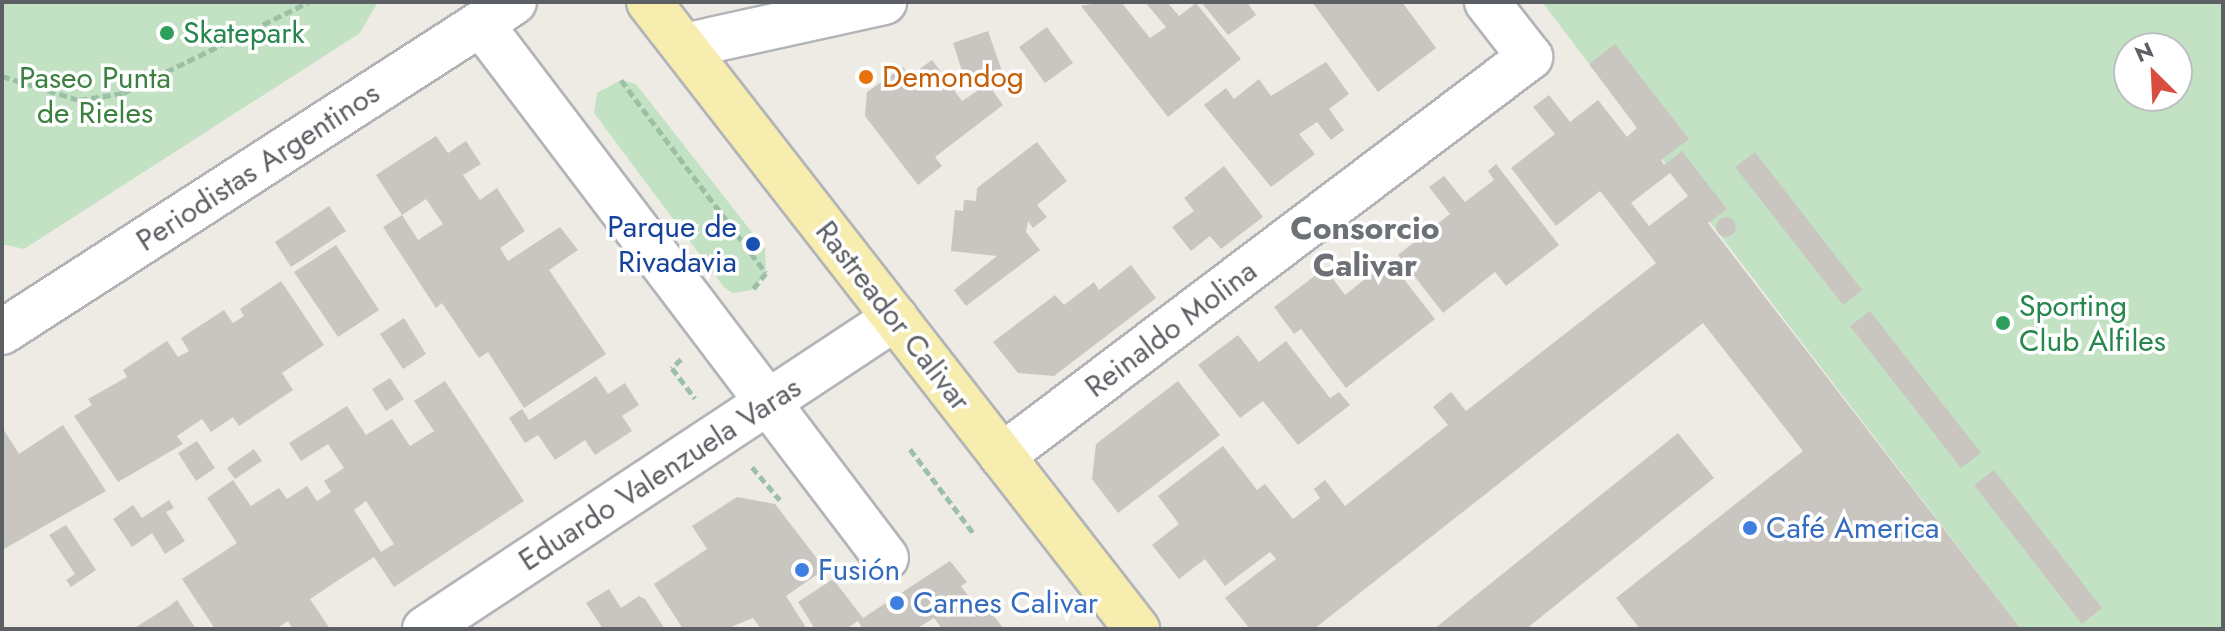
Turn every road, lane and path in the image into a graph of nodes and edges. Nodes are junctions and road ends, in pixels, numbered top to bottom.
1 (309, 2) edge
2 (649, 2) edge
3 (884, 2) edge
4 (1487, 2) edge
5 (498, 13) edge
6 (684, 46) junction
7 (2, 76) edge
8 (621, 80) dead end
9 (752, 290) dead end
10 (895, 318) junction
11 (6, 321) edge
12 (684, 355) dead end
13 (697, 401) dead end
14 (767, 403) junction
15 (910, 449) dead end
16 (1002, 456) junction
17 (749, 463) dead end
18 (780, 500) dead end
19 (974, 534) dead end
20 (886, 558) dead end
21 (425, 629) edge
22 (1137, 629) edge

1 - 7 path
2 - 6 main road, Rastreador Calivar
3 - 6 street
4 - 16 street, Reinaldo Molina
5 - 11 street, Periodistas Argentinos
5 - 14 street
6 - 10 main road, Rastreador Calivar
8 - 9 path
10 - 14 street, Eduardo Valenzuela Varas
10 - 16 main road, Rastreador Calivar
12 - 13 path
14 - 20 street
14 - 21 street, Eduardo Valenzuela Varas
15 - 19 path
16 - 22 main road, Rastreador Calivar
17 - 18 path

